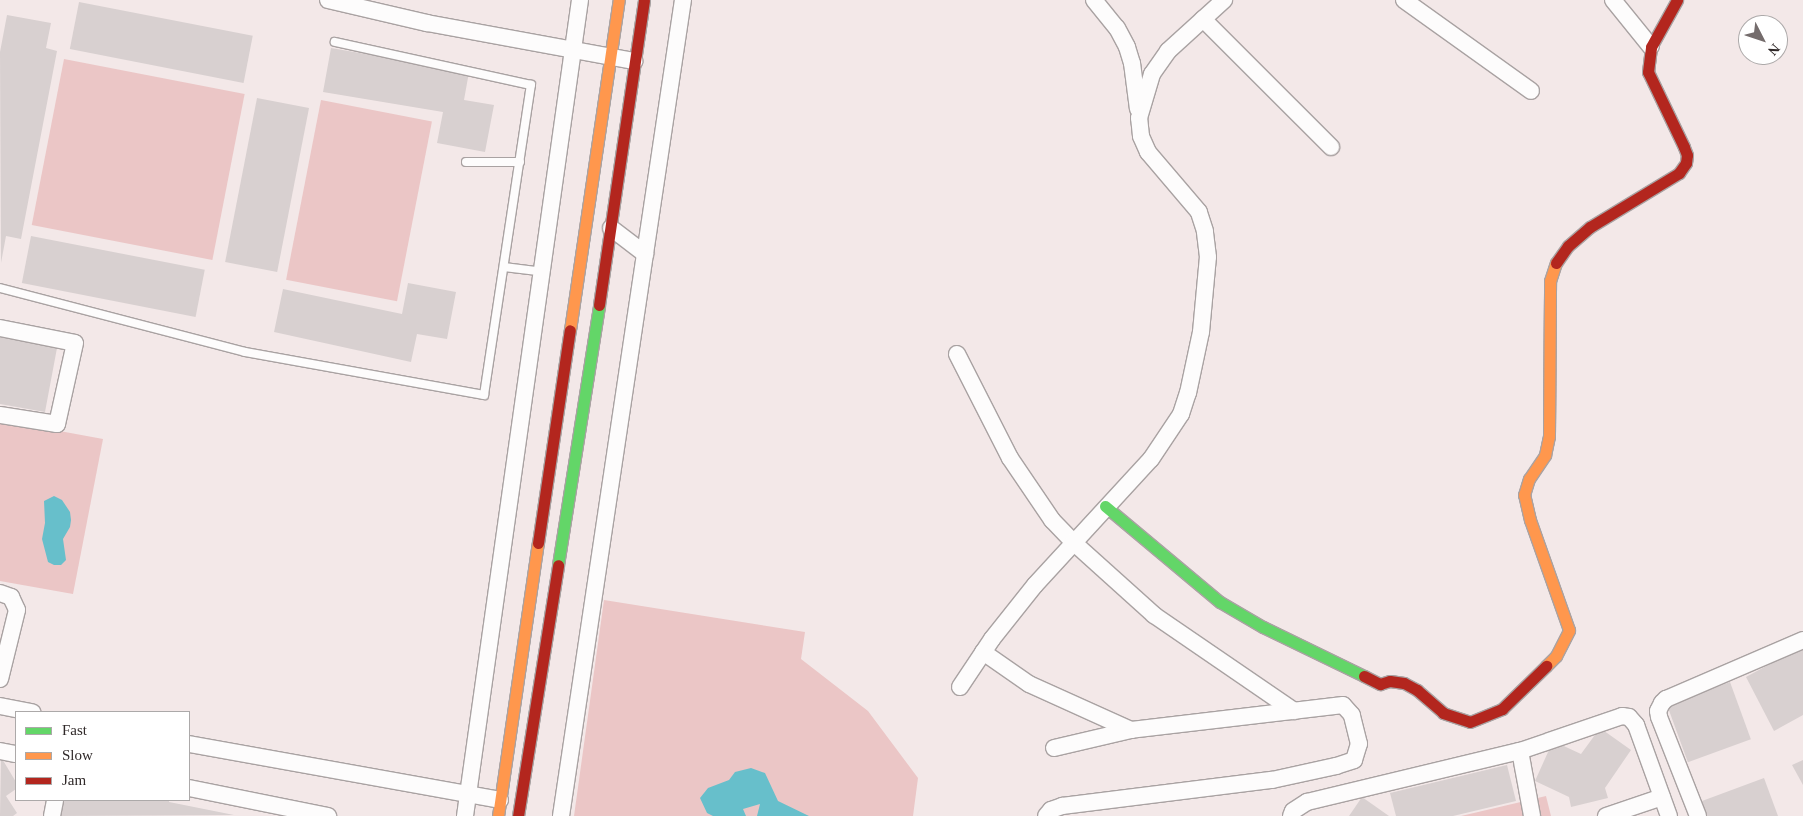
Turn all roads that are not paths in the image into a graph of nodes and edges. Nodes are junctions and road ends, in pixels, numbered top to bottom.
1 (328, 0) edge
2 (580, 0) edge
3 (619, 0) edge
4 (644, 0) edge
5 (683, 0) edge
6 (1094, 0) edge
7 (1224, 0) edge
8 (1404, 0) edge
9 (1613, 0) edge
10 (1677, 0) edge
11 (1204, 19) junction
12 (335, 42) dead end
13 (1651, 47) junction
14 (573, 50) junction
15 (610, 57) junction
16 (635, 61) junction
17 (1531, 91) dead end
18 (1139, 118) junction
19 (1331, 147) dead end
20 (466, 162) dead end
21 (520, 162) junction
22 (611, 228) junction
23 (638, 249) junction
24 (504, 267) junction
25 (542, 272) junction
26 (0, 288) edge
27 (0, 328) edge
28 (957, 354) dead end
29 (0, 415) edge
30 (1105, 506) junction
31 (1073, 542) junction
32 (0, 593) edge
33 (1803, 640) edge
34 (983, 652) junction
35 (0, 679) edge
36 (960, 687) dead end
37 (0, 706) edge
38 (27, 711) edge
39 (1294, 711) junction
40 (1130, 730) junction
41 (190, 744) edge
42 (1054, 748) dead end
43 (0, 751) edge
44 (1520, 751) junction
45 (15, 754) edge
46 (190, 788) edge
47 (468, 796) junction
48 (1662, 797) junction
49 (55, 801) edge
50 (499, 808) edge
51 (52, 816) edge
52 (328, 816) edge
53 (465, 816) edge
54 (518, 816) edge
55 (561, 816) edge
56 (1046, 816) edge
57 (1291, 816) edge
58 (1532, 816) edge
59 (1606, 816) edge
60 (1669, 816) edge
61 (1698, 816) edge

1 - 14 street
2 - 14 street
3 - 15 street
4 - 16 street
5 - 23 street
6 - 18 street
7 - 11 street
8 - 17 street
9 - 13 street
10 - 13 street
11 - 18 street
11 - 19 street
12 - 21 lane
13 - 30 street
14 - 15 street
14 - 25 street
15 - 16 street
15 - 50 street
16 - 22 street
18 - 30 street
20 - 21 lane
21 - 24 lane
22 - 23 street
22 - 54 street
23 - 55 street
24 - 25 lane
24 - 26 lane
25 - 47 street
27 - 29 street
28 - 31 street
30 - 31 street
31 - 34 street
31 - 39 street
32 - 35 street
33 - 61 street
34 - 36 street
34 - 40 street
37 - 38 street
39 - 40 street
39 - 56 street
40 - 42 street
41 - 47 street
43 - 45 street
44 - 48 street
44 - 57 street
44 - 58 street
46 - 52 street
47 - 50 street
47 - 53 street
48 - 59 street
48 - 60 street
49 - 51 street

